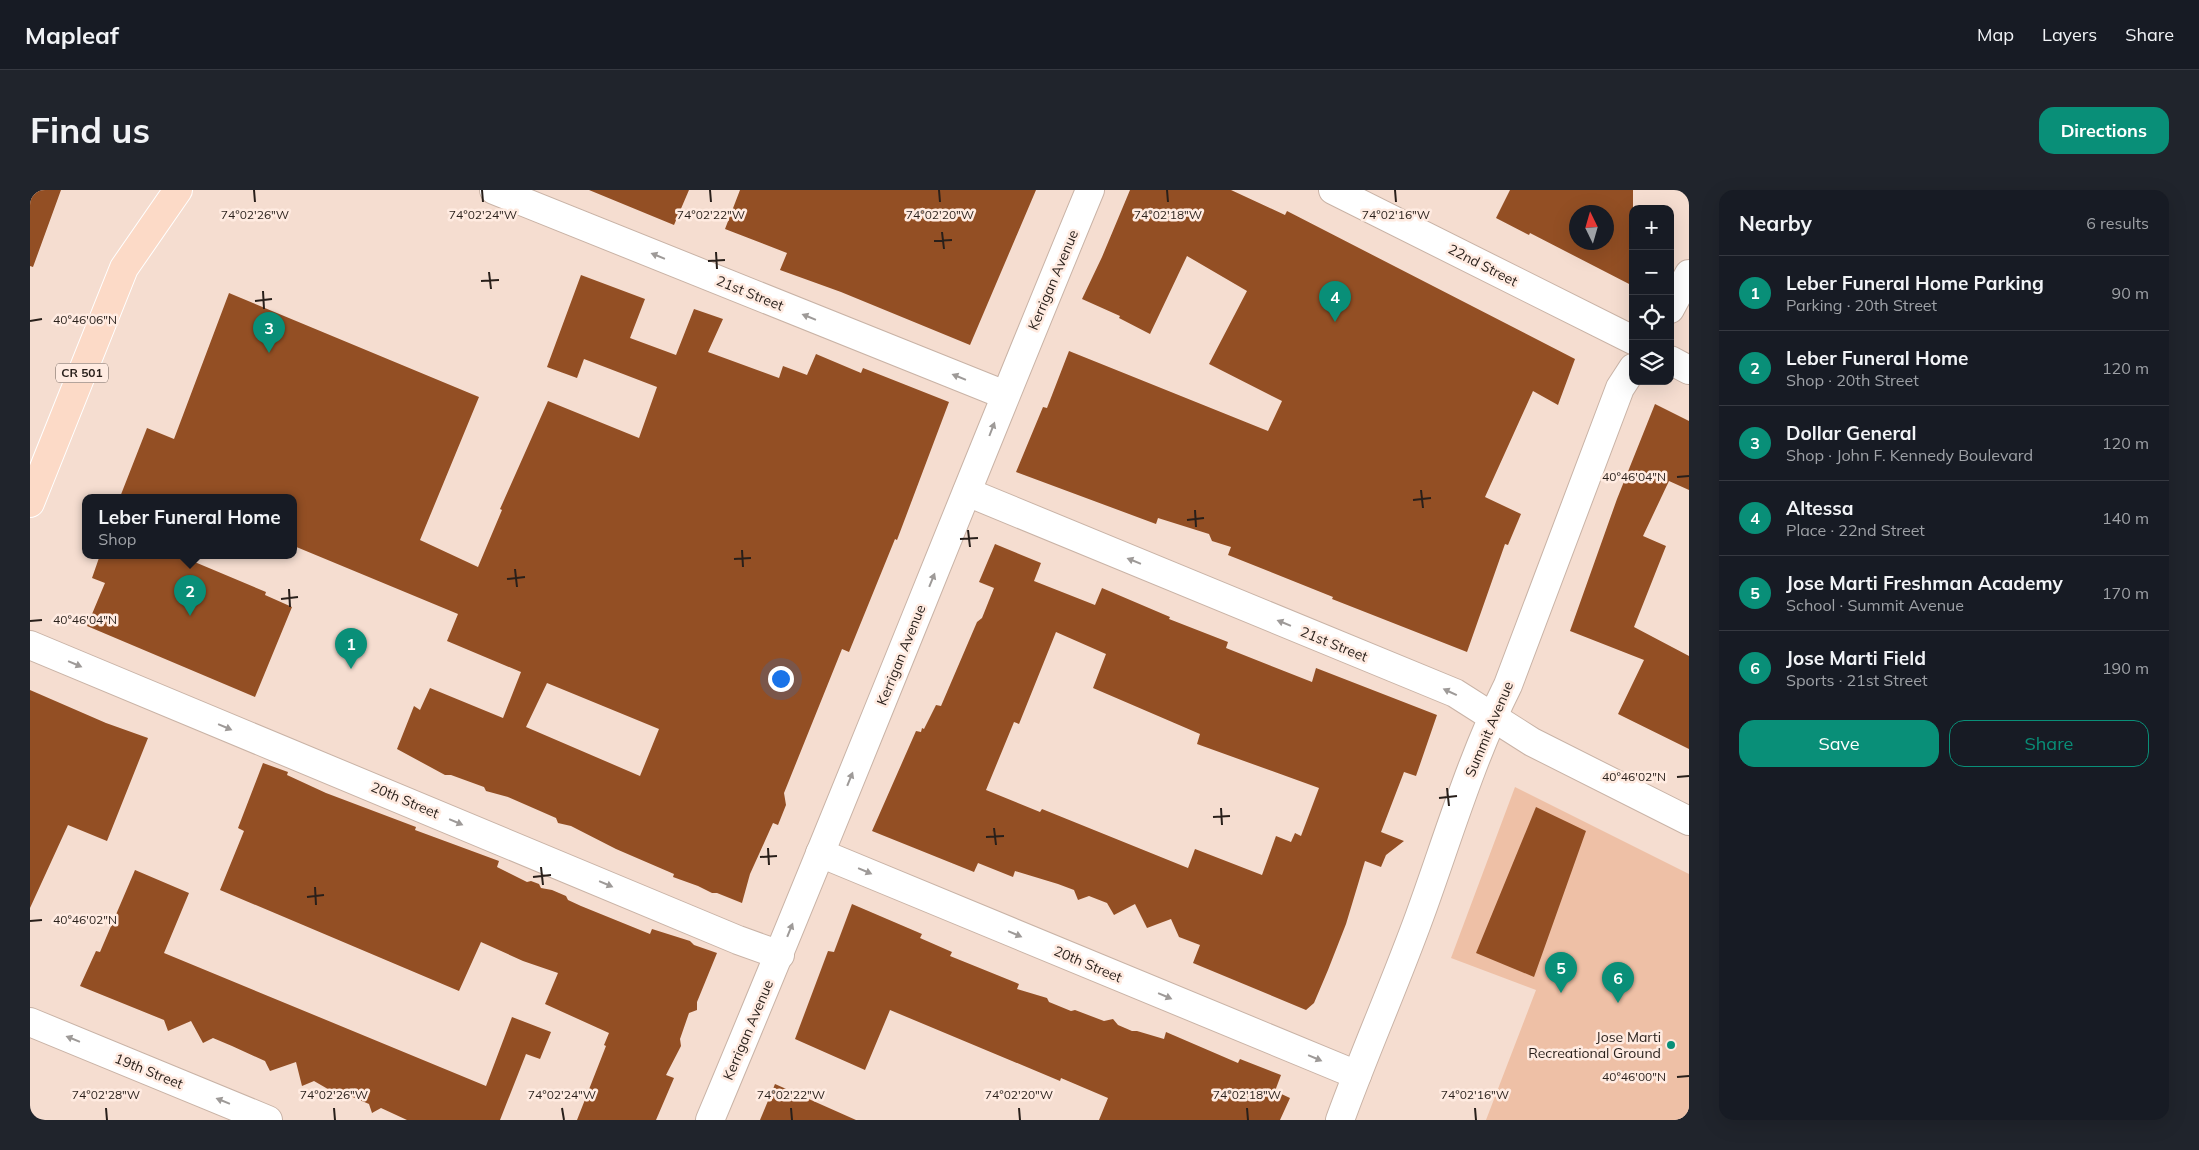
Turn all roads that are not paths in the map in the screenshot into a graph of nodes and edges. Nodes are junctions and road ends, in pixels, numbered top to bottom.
1 (178, 190) edge
2 (494, 190) edge
3 (1090, 190) edge
4 (1333, 190) edge
5 (1689, 274) edge
6 (1674, 302) edge
7 (1629, 338) edge
8 (1674, 362) edge
9 (1689, 370) edge
10 (1629, 374) edge
11 (1005, 395) junction
12 (968, 492) junction
13 (30, 504) edge
14 (30, 644) edge
15 (1492, 717) junction
16 (1689, 821) edge
17 (820, 853) junction
18 (780, 955) junction
19 (30, 1022) edge
20 (1357, 1075) junction
21 (268, 1120) edge
22 (710, 1120) edge
23 (1340, 1120) edge

1 - 13 main road, CR 501
11 -> 2 street, 21st Street
3 - 11 street, Kerrigan Avenue
4 - 7 street, 22nd Street
5 - 6 street
8 - 9 street
10 - 15 street, Summit Avenue
12 -> 11 street, Kerrigan Avenue
15 -> 12 street, 21st Street
17 -> 12 street, Kerrigan Avenue
14 -> 18 street, 20th Street
15 - 16 street, 21st Street
15 - 20 street, Summit Avenue
18 -> 17 street, Kerrigan Avenue
17 -> 20 street, 20th Street
18 - 22 street, Kerrigan Avenue
21 -> 19 street, 19th Street
20 - 23 street, Summit Avenue

